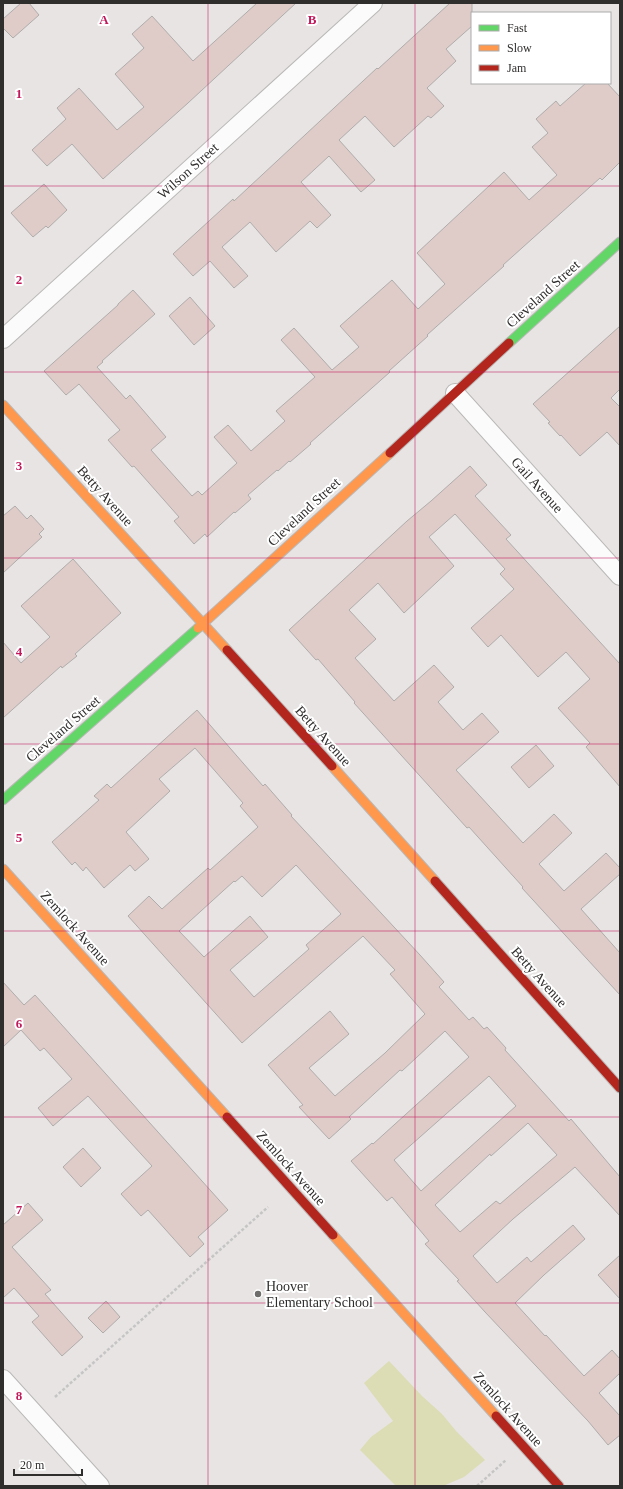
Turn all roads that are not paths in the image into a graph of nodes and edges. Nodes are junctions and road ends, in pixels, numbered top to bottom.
1 (373, 3) edge
2 (620, 242) edge
3 (3, 339) edge
4 (455, 393) junction
5 (3, 405) edge
6 (620, 576) edge
7 (203, 623) junction
8 (3, 800) edge
9 (3, 869) edge
10 (620, 1088) edge
11 (3, 1379) edge
12 (100, 1486) edge
13 (559, 1486) edge

1 - 3 street, Wilson Street
2 - 4 street, Cleveland Street
4 - 6 street, Gail Avenue
4 - 7 street, Cleveland Street
5 - 7 street, Betty Avenue
7 - 8 street, Cleveland Street
7 - 10 street, Betty Avenue
9 - 13 street, Zemlock Avenue
11 - 12 street

